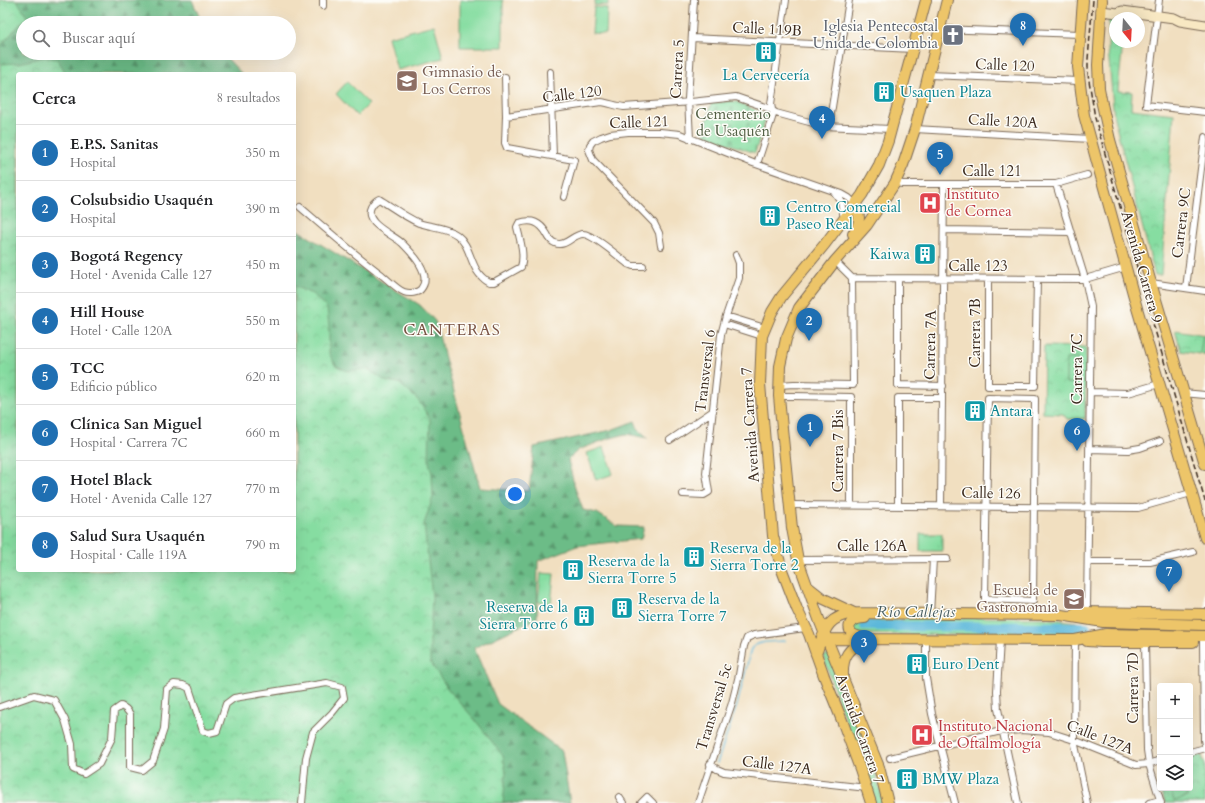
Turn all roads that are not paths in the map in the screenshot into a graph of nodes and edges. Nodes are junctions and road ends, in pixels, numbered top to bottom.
1 (694, 0) edge
2 (786, 0) edge
3 (849, 0) edge
4 (926, 0) edge
5 (947, 0) edge
6 (1083, 0) edge
7 (1159, 0) edge
8 (1102, 6) edge
9 (1157, 16) junction
10 (1174, 18) junction
11 (1205, 19) edge
12 (1205, 24) edge
13 (940, 29) junction
14 (1080, 34) junction
15 (692, 38) junction
16 (780, 42) junction
17 (842, 46) junction
18 (913, 49) junction
19 (550, 72) dead end
20 (929, 75) junction
21 (505, 77) dead end
22 (1079, 81) junction
23 (688, 102) junction
24 (551, 109) junction
25 (772, 110) junction
26 (1205, 112) edge
27 (506, 116) junction
28 (829, 126) junction
29 (891, 129) junction
30 (915, 129) junction
31 (1205, 137) edge
32 (690, 139) junction
33 (1090, 139) junction
34 (553, 156) junction
35 (757, 164) junction
36 (1087, 175) dead end
37 (895, 183) junction
38 (944, 184) junction
39 (1056, 184) junction
40 (834, 192) junction
41 (564, 197) dead end
42 (855, 204) junction
43 (300, 206) dead end
44 (844, 219) junction
45 (944, 230) junction
46 (1070, 232) junction
47 (661, 246) dead end
48 (736, 255) dead end
49 (835, 261) junction
50 (643, 266) dead end
51 (1126, 267) junction
52 (824, 275) junction
53 (852, 278) junction
54 (898, 279) junction
55 (944, 279) junction
56 (988, 279) junction
57 (1037, 279) junction
58 (1085, 279) junction
59 (1151, 283) junction
60 (1186, 288) junction
61 (1205, 291) edge
62 (726, 316) junction
63 (724, 324) junction
64 (764, 332) junction
65 (1159, 384) junction
66 (779, 385) junction
67 (943, 386) junction
68 (1090, 392) junction
69 (1183, 393) junction
70 (1205, 395) edge
71 (779, 396) junction
72 (942, 398) junction
73 (713, 411) junction
74 (670, 440) dead end
75 (1160, 441) dead end
76 (1089, 449) junction
77 (1205, 464) edge
78 (683, 494) dead end
79 (1191, 494) junction
80 (851, 504) junction
81 (789, 505) junction
82 (898, 505) junction
83 (941, 506) junction
84 (988, 506) junction
85 (1034, 507) junction
86 (1088, 507) junction
87 (1205, 538) edge
88 (1194, 552) dead end
89 (933, 559) junction
90 (947, 559) dead end
91 (798, 560) junction
92 (1088, 562) junction
93 (806, 585) junction
94 (854, 613) junction
95 (1088, 613) junction
96 (917, 614) junction
97 (930, 614) junction
98 (1205, 614) edge
99 (1061, 615) junction
100 (1103, 622) junction
101 (1204, 624) edge
102 (807, 631) junction
103 (824, 637) junction
104 (864, 640) junction
105 (883, 640) junction
106 (926, 640) junction
107 (1000, 640) junction
108 (1075, 640) junction
109 (1204, 640) edge
110 (1145, 642) junction
111 (816, 654) junction
112 (844, 681) junction
113 (0, 707) edge
114 (1003, 731) junction
115 (1074, 740) junction
116 (940, 745) junction
117 (1205, 746) edge
118 (1193, 751) edge
119 (890, 758) dead end
120 (1157, 761) edge
121 (710, 764) junction
122 (1149, 764) junction
123 (867, 788) junction
124 (619, 797) dead end
125 (1161, 802) edge
126 (302, 803) edge
127 (623, 803) edge
128 (641, 803) edge
129 (652, 803) edge
130 (698, 803) edge
131 (871, 803) edge
132 (888, 803) edge
133 (955, 803) edge
134 (1018, 803) edge
135 (1087, 803) edge
136 (1149, 803) edge

1 - 15 street, Carrera 5
2 - 16 street
3 - 17 street
4 - 18 main road, Avenida Carrera 7
5 - 13 main road, Avenida Carrera 7
6 - 14 main road, Avenida Carrera 9
7 - 9 street
8 - 9 street
8 - 59 main road, Avenida Carrera 9
9 - 10 street
9 - 26 street
10 - 11 street
10 - 12 street
13 - 14 street
13 - 20 main road, Avenida Carrera 7
14 - 22 main road, Avenida Carrera 9
15 - 16 street, Calle 119B
15 - 23 street, Carrera 5
16 - 17 street, Calle 119B
16 - 25 street
17 - 18 street, Calle 119B
17 - 28 street
18 - 29 main road, Avenida Carrera 7
19 - 24 street
20 - 22 street, Calle 120
20 - 30 main road, Avenida Carrera 7
21 - 27 street
22 - 33 main road, Avenida Carrera 9
23 - 24 street, Calle 120
23 - 25 street
23 - 32 street, Carrera 5
24 - 27 street, Calle 120
24 - 34 street
25 - 28 street
25 - 35 street
27 - 34 street
28 - 29 street
29 - 42 main road, Avenida Carrera 7
30 - 33 street, Calle 120A
30 - 37 main road, Avenida Carrera 7
31 - 60 street, Carrera 9C
32 - 35 street, Calle 121
32 - 47 street, Calle 121
33 - 51 main road, Avenida Carrera 9
34 - 41 street
35 - 40 street, Calle 121
36 - 39 street, Calle 121
37 - 38 street, Calle 121
37 - 49 main road, Avenida Carrera 7
38 - 39 street, Calle 121
38 - 45 street, Carrera 7A
39 - 46 street, Carrera 7C
40 - 42 street, Calle 121
40 - 44 street
42 - 44 main road, Avenida Carrera 7
42 - 52 main road
43 - 50 street
44 - 64 main road, Avenida Carrera 7
45 - 46 street
45 - 55 street, Carrera 7A
46 - 58 street, Carrera 7C
48 - 62 street, Transversal 6
49 - 52 main road, Avenida Carrera 7
49 - 53 street
51 - 58 street, Calle 123
51 - 65 main road, Avenida Carrera 9
52 - 66 main road, Avenida Carrera 7
53 - 54 street, Calle 123
53 - 66 street
54 - 55 street, Calle 123
54 - 67 street
55 - 56 street, Calle 123
55 - 67 street, Carrera 7A
56 - 57 street, Calle 123
56 - 57 street, Carrera 7B
57 - 58 street, Calle 123
58 - 68 street, Carrera 7C
59 - 60 street
59 - 69 main road, Avenida Carrera 9
60 - 61 street
62 - 63 street, Transversal 6
62 - 64 street
63 - 64 street
63 - 73 street, Transversal 6
64 - 102 main road, Avenida Carrera 7
65 - 68 street
65 - 79 main road, Avenida Carrera 9
66 - 71 main road, Avenida Carrera 7
67 - 72 street, Carrera 7A
68 - 76 street, Carrera 7C
69 - 70 street
69 - 77 main road, Avenida Carrera 9
71 - 80 street, Carrera 7 Bis
71 - 81 main road, Avenida Carrera 7
72 - 82 street
72 - 83 street, Carrera 7A
73 - 74 street
73 - 78 street, Transversal 6
75 - 76 street
76 - 86 street, Carrera 7C
79 - 86 street, Calle 126
79 - 87 main road, Avenida Carrera 9
80 - 81 street, Calle 126
80 - 82 street, Calle 126
81 - 91 main road, Avenida Carrera 7
82 - 83 street, Calle 126
83 - 84 street, Calle 126
84 - 85 street, Calle 126
84 - 85 street
84 - 85 street
85 - 86 street, Calle 126
86 - 92 street, Carrera 7C
88 - 92 street
89 - 90 street, Calle 126A
89 - 91 street, Calle 126A
89 - 97 street
91 - 93 main road, Avenida Carrera 7
92 - 95 street, Carrera 7C
93 - 94 main road
93 - 103 main road, Avenida Carrera 7
94 - 96 main road
94 - 103 main road
95 - 98 main road
95 - 99 main road
95 - 100 street
96 - 97 main road
96 - 105 main road
97 - 99 main road
99 - 100 main road
100 - 101 main road
102 - 103 main road
102 - 111 main road, Avenida Carrera 7
102 - 121 street, Transversal 5c
103 - 104 main road
103 - 111 main road
103 - 112 main road, Avenida Carrera 7
104 - 105 main road
104 - 112 main road
105 - 106 main road
106 - 107 main road
106 - 116 street
107 - 108 main road
107 - 114 street
108 - 109 main road
108 - 110 main road
108 - 115 street
109 - 110 main road
109 - 117 street
110 - 122 street, Carrera 7D
111 - 123 main road, Avenida Carrera 7
112 - 132 main road, Avenida Carrera 7
113 - 126 street
114 - 115 street, Calle 127A
114 - 116 street, Calle 127A
114 - 134 street
115 - 122 street, Calle 127A
115 - 135 street
116 - 119 street, Calle 127A
116 - 133 street
117 - 118 street
120 - 122 street, Calle 127A
121 - 123 street, Calle 127A
121 - 130 street, Transversal 5c
122 - 125 street, Carrera 7D
123 - 131 main road, Avenida Carrera 7
124 - 127 street
125 - 136 street
128 - 129 street

